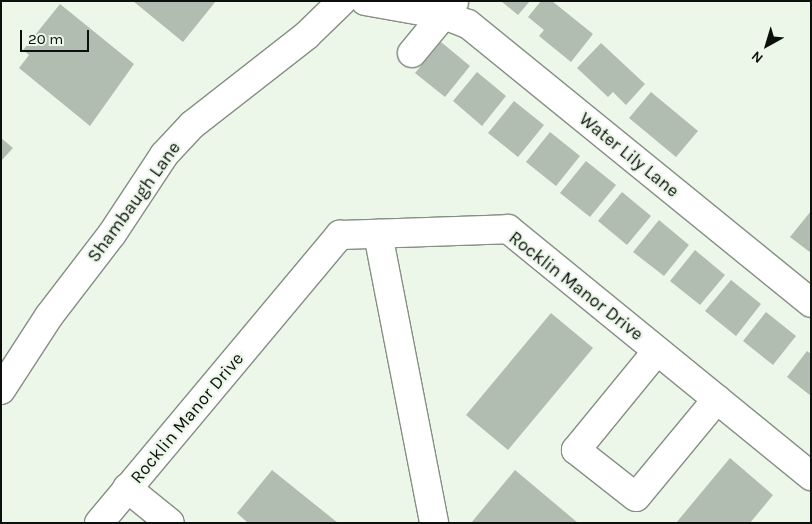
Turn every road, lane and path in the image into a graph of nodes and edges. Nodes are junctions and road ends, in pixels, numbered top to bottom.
1 (342, 1) edge
2 (365, 1) edge
3 (449, 8) edge
4 (412, 53) dead end
5 (378, 234) junction
6 (811, 303) edge
7 (658, 350) junction
8 (1, 390) edge
9 (717, 399) junction
10 (811, 476) edge
11 (127, 488) junction
12 (98, 523) edge
13 (170, 523) edge
14 (434, 523) edge

1 - 8 street, Shambaugh Lane
2 - 3 street, Water Lily Lane
3 - 4 street
3 - 6 street, Water Lily Lane
5 - 7 street, Rocklin Manor Drive
5 - 11 street, Rocklin Manor Drive
5 - 14 street
7 - 9 street, Rocklin Manor Drive
7 - 9 street
9 - 10 street, Rocklin Manor Drive
11 - 12 street, Rocklin Manor Drive
11 - 13 street

